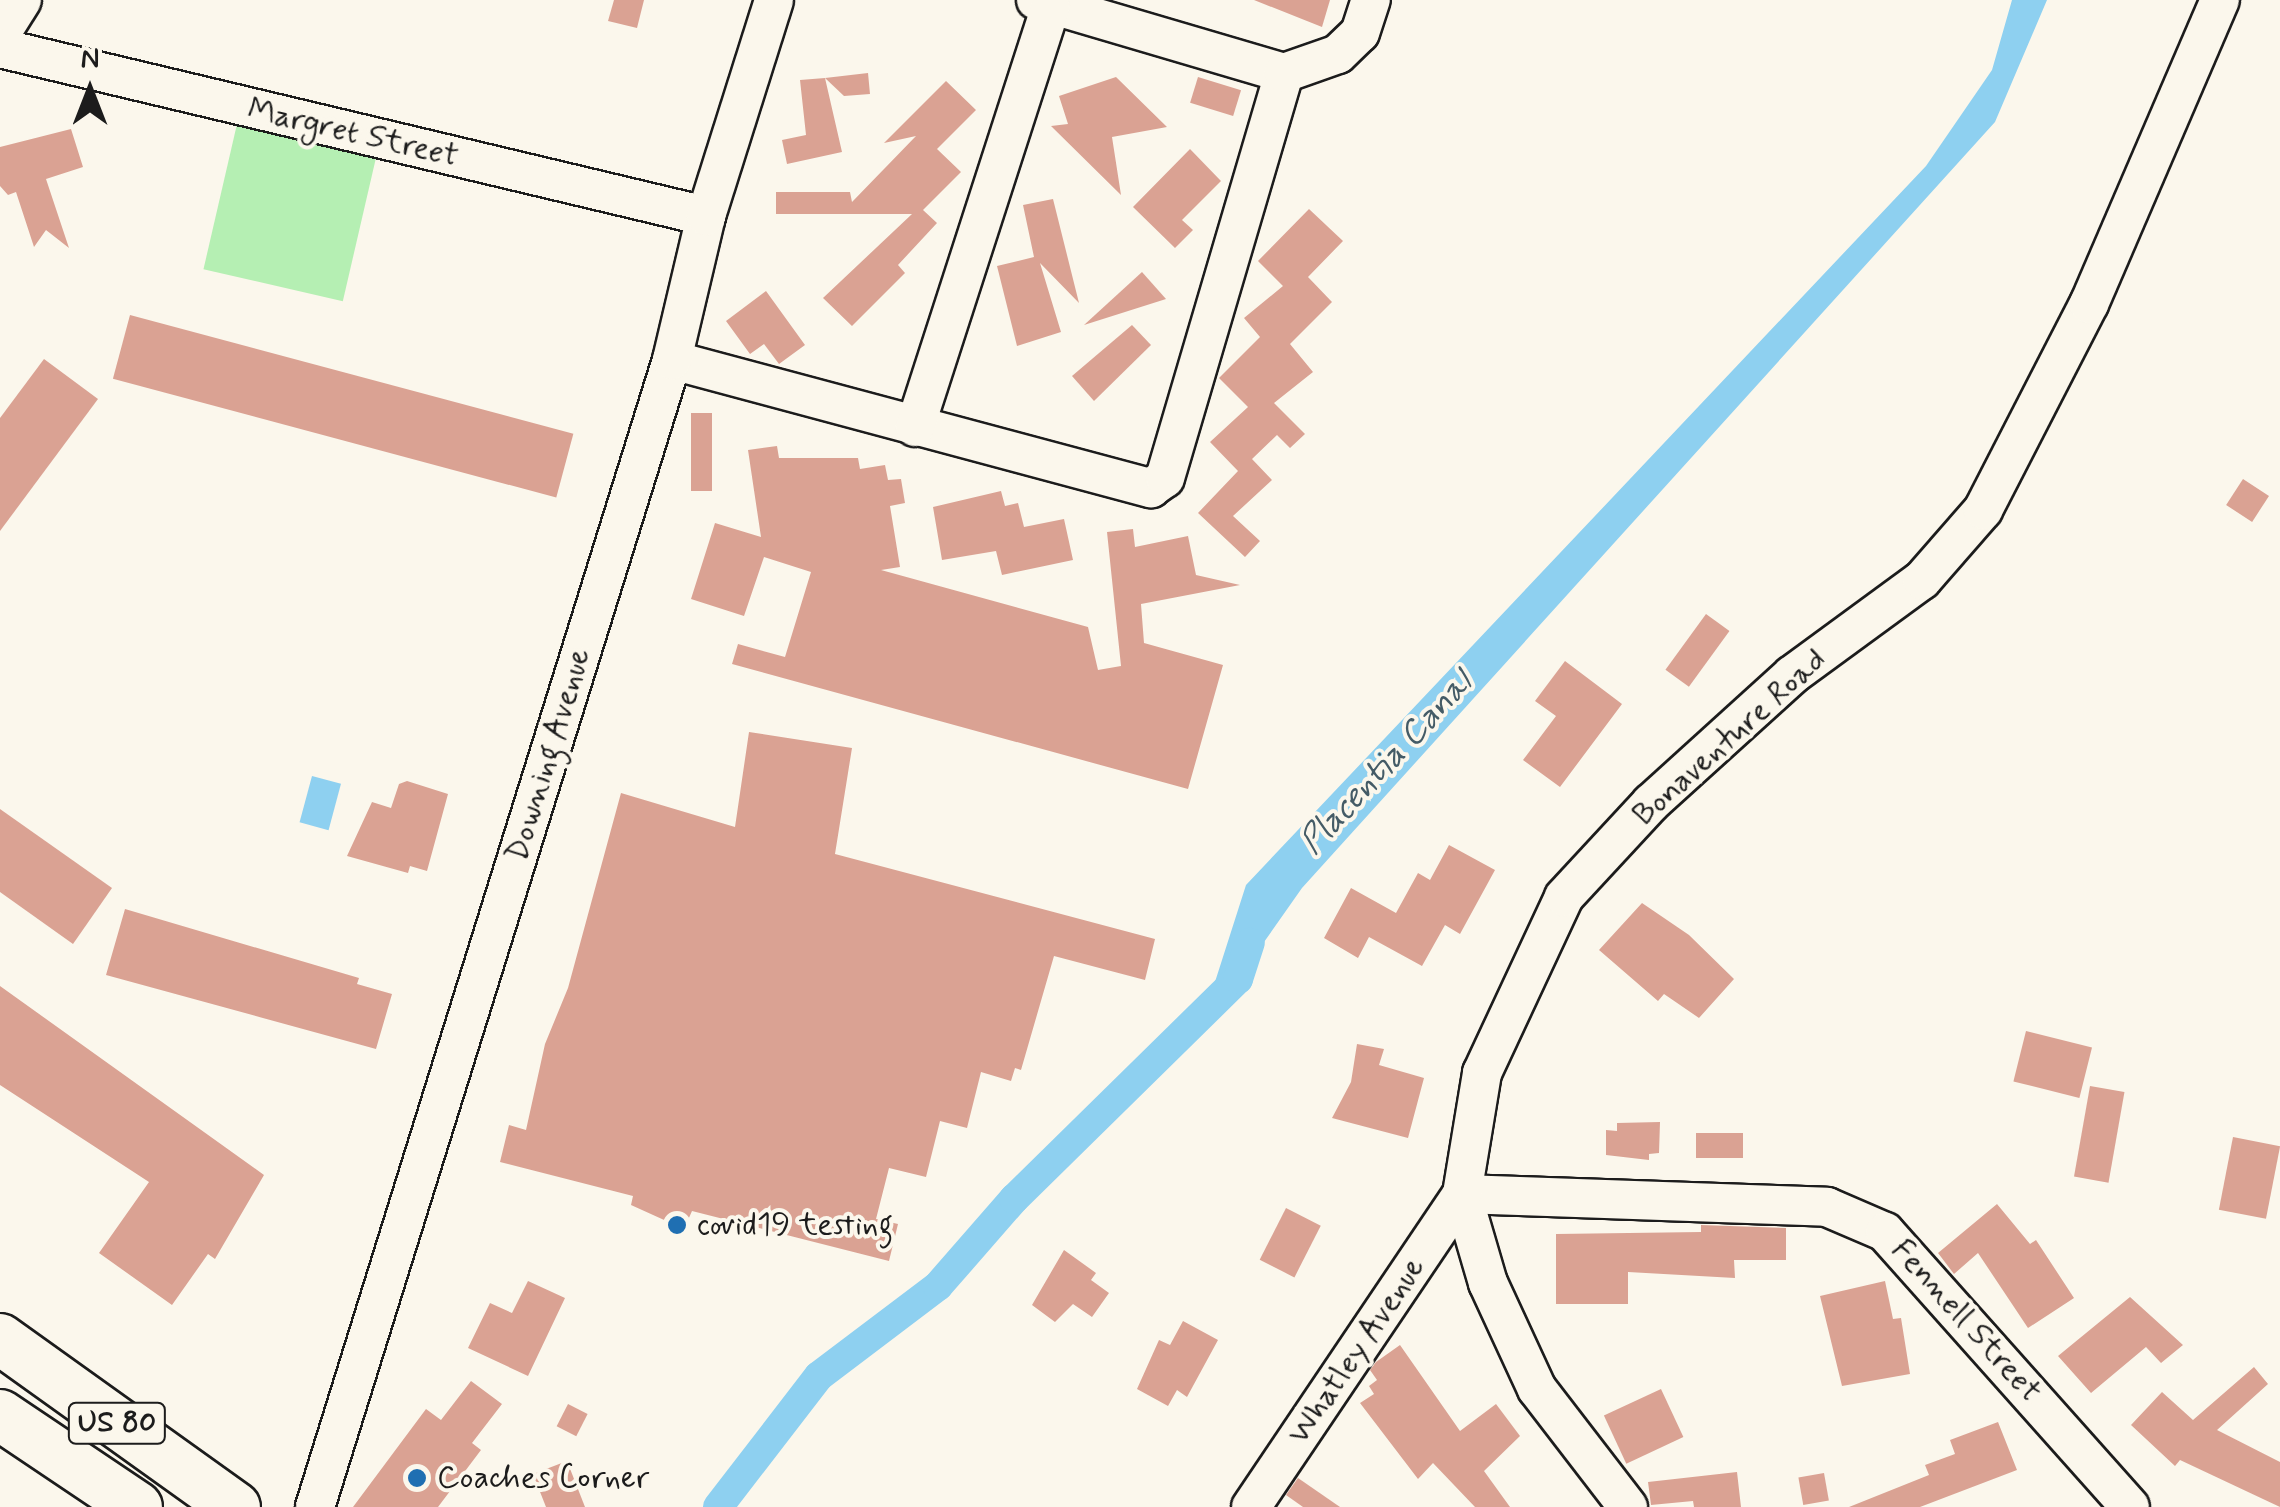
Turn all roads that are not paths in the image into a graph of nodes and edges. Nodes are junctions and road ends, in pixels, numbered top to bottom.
1 (22, 0) edge
2 (774, 0) edge
3 (1371, 0) edge
4 (2220, 0) edge
5 (1044, 4) edge
6 (1098, 8) edge
7 (0, 35) edge
8 (0, 48) edge
9 (1284, 73) junction
10 (706, 216) junction
11 (672, 360) junction
12 (915, 427) junction
13 (1462, 1194) junction
14 (0, 1339) edge
15 (0, 1414) edge
16 (89, 1477) junction
17 (2123, 1506) edge
18 (137, 1507) edge
19 (180, 1507) edge
20 (235, 1507) edge
21 (316, 1507) edge
22 (1251, 1507) edge
23 (1628, 1507) edge

1 - 7 street
2 - 10 street, Downing Avenue
3 - 9 street
4 - 13 street, Bonaventure Road
5 - 6 street
5 - 12 street
6 - 9 street
8 - 10 street, Margret Street
9 - 12 street
10 - 11 street, Downing Avenue
11 - 12 street
11 - 21 street, Downing Avenue
13 - 17 street, Fennell Street
13 - 22 street, Whatley Avenue
13 - 23 street, Bonaventure Road
14 - 20 main road, US 80
15 - 16 main road, US 80
16 - 18 main road, US 80
16 - 19 main road

